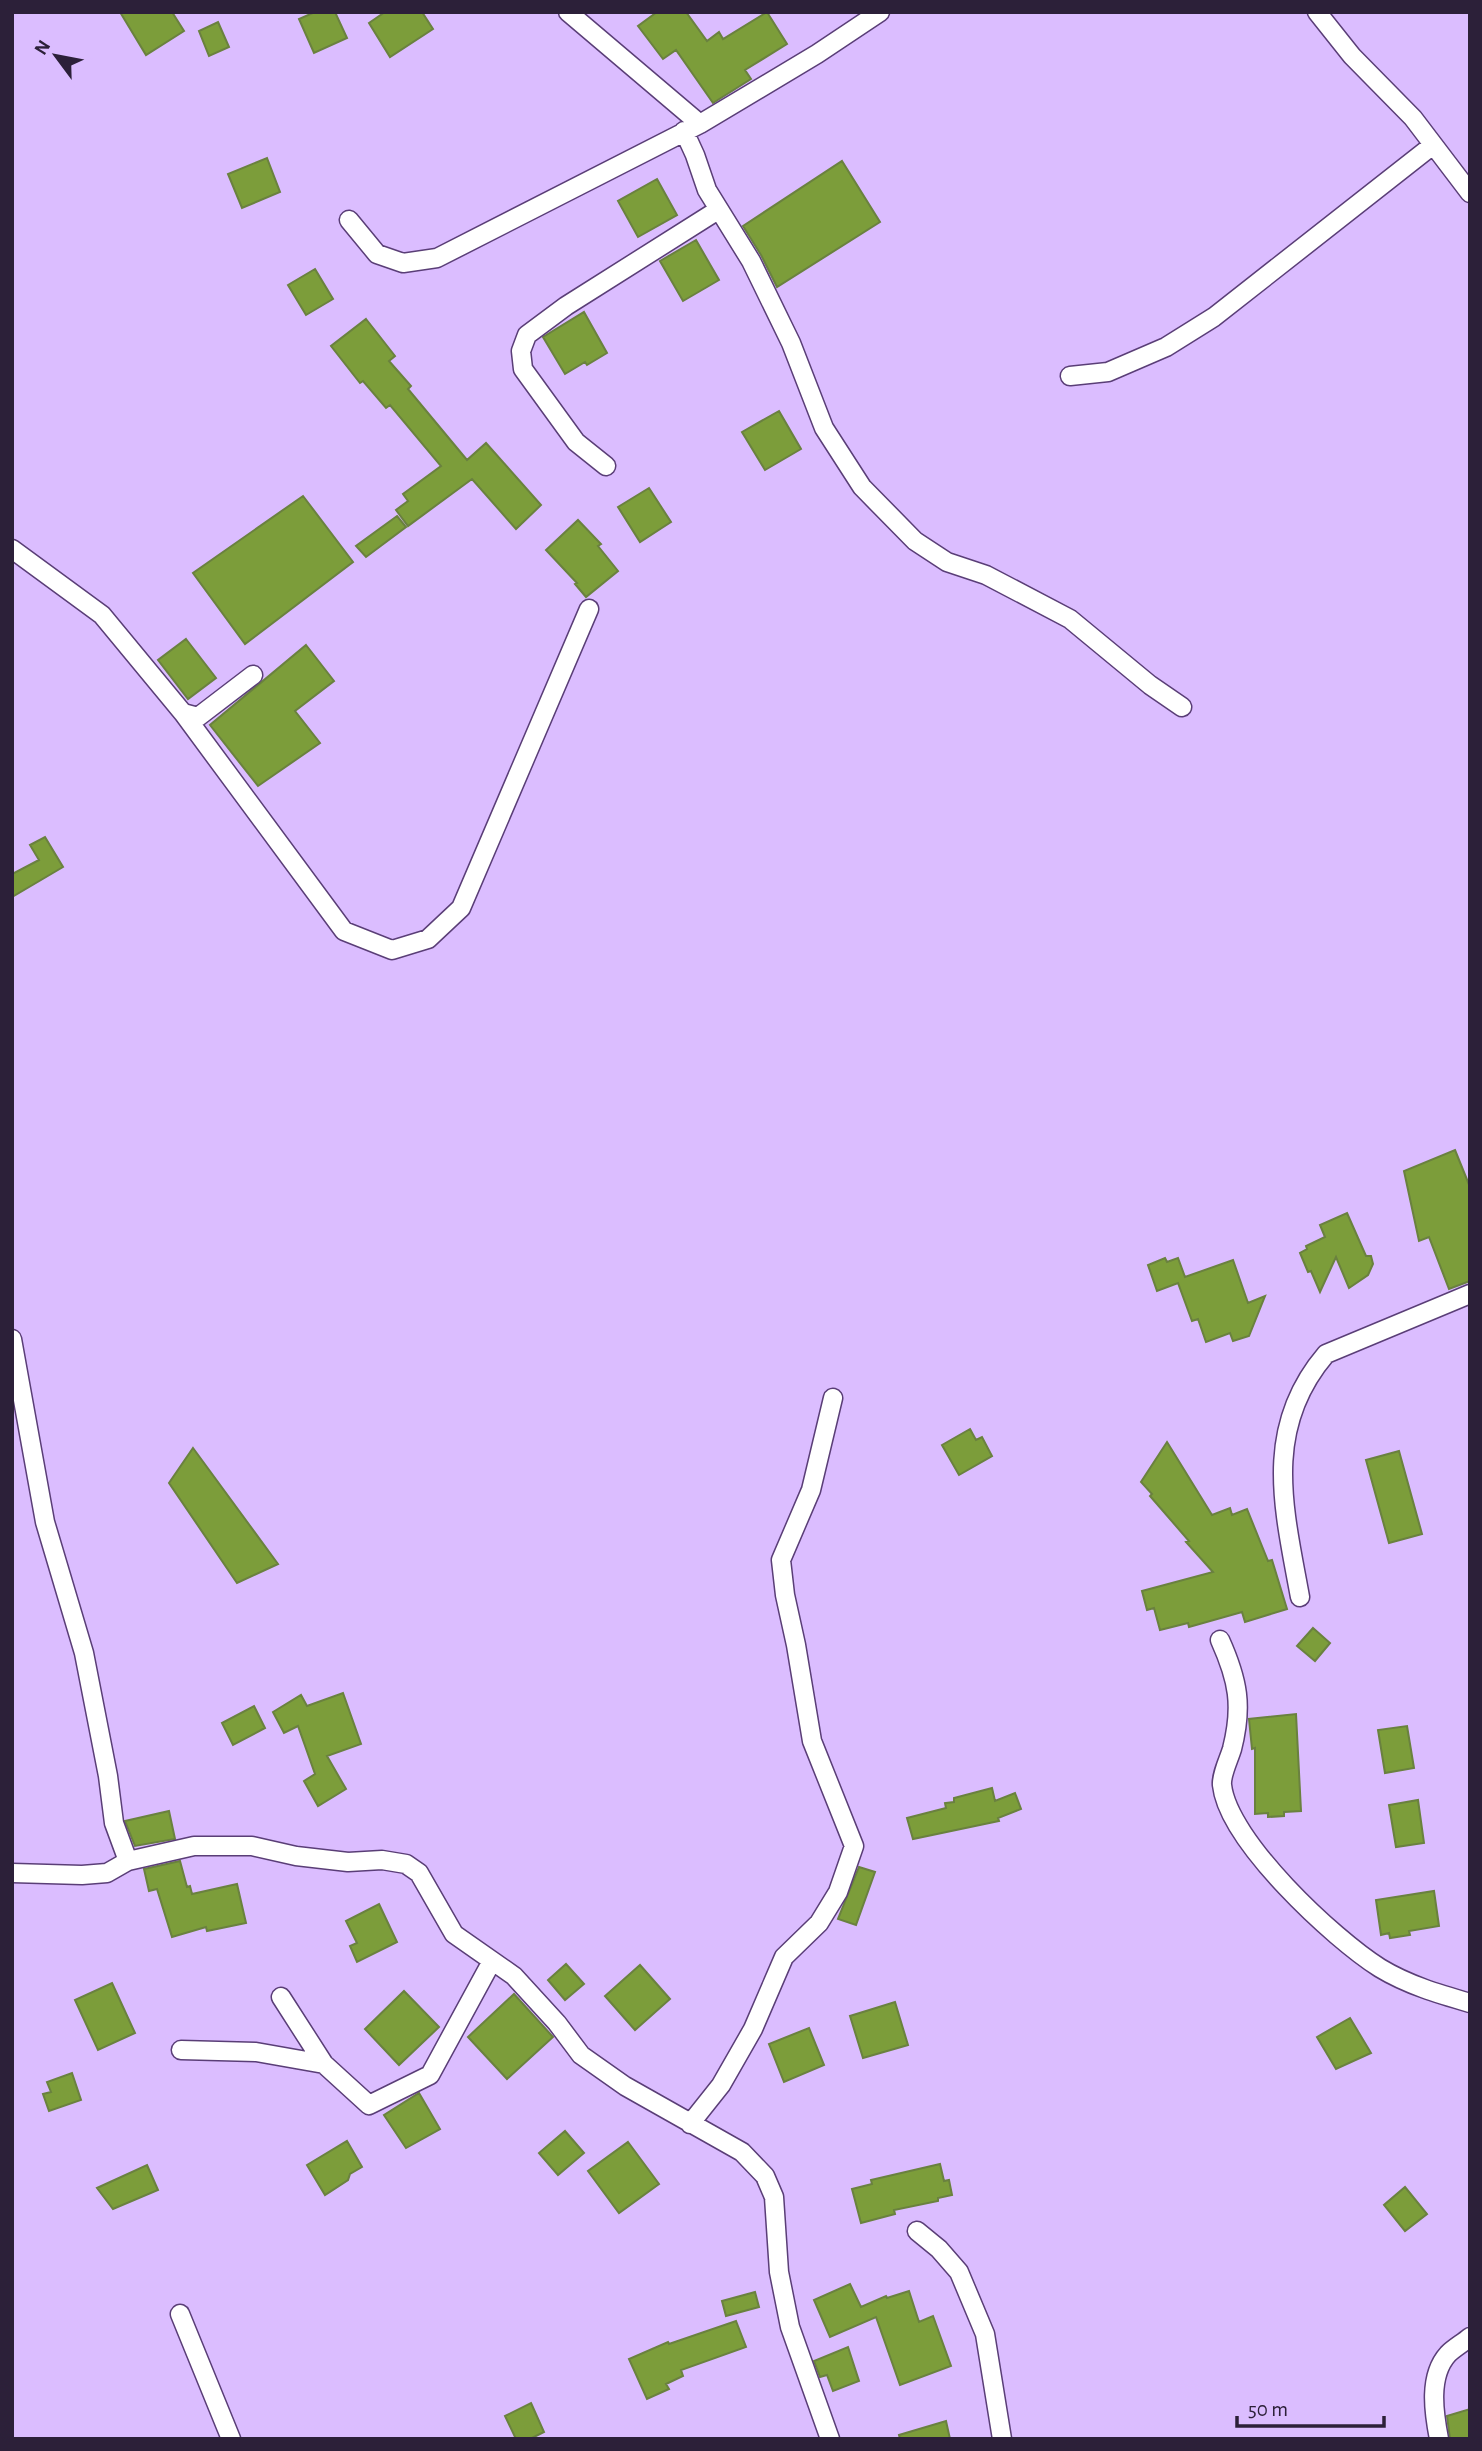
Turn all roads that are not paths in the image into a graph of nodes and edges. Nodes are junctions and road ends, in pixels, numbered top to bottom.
1 (568, 12) edge
2 (880, 12) edge
3 (1317, 12) edge
4 (692, 128) junction
5 (1433, 145) junction
6 (1470, 193) edge
7 (718, 210) junction
8 (349, 220) dead end
9 (1070, 376) dead end
10 (606, 466) dead end
11 (12, 549) edge
12 (589, 609) dead end
13 (253, 675) dead end
14 (1182, 707) dead end
15 (183, 713) junction
16 (1470, 1294) edge
17 (12, 1339) edge
18 (833, 1398) dead end
19 (1300, 1597) dead end
20 (1220, 1640) dead end
21 (128, 1861) junction
22 (12, 1873) edge
23 (492, 1961) junction
24 (281, 1997) dead end
25 (1470, 2003) edge
26 (181, 2050) dead end
27 (324, 2064) junction
28 (690, 2124) junction
29 (917, 2231) dead end
30 (180, 2314) dead end
31 (1470, 2337) edge
32 (231, 2439) edge
33 (830, 2439) edge
34 (1002, 2439) edge
35 (1439, 2439) edge

1 - 4 street
2 - 4 street
3 - 5 street
4 - 7 street
4 - 8 street
5 - 6 street
5 - 9 street
7 - 10 street
7 - 14 street
11 - 15 street
12 - 15 street
13 - 15 street
16 - 19 street
17 - 21 street
18 - 28 street
20 - 25 street
21 - 22 street
21 - 23 street
23 - 27 street
23 - 28 street
24 - 27 street
26 - 27 street
28 - 33 street
29 - 34 street
30 - 32 street
31 - 35 street

